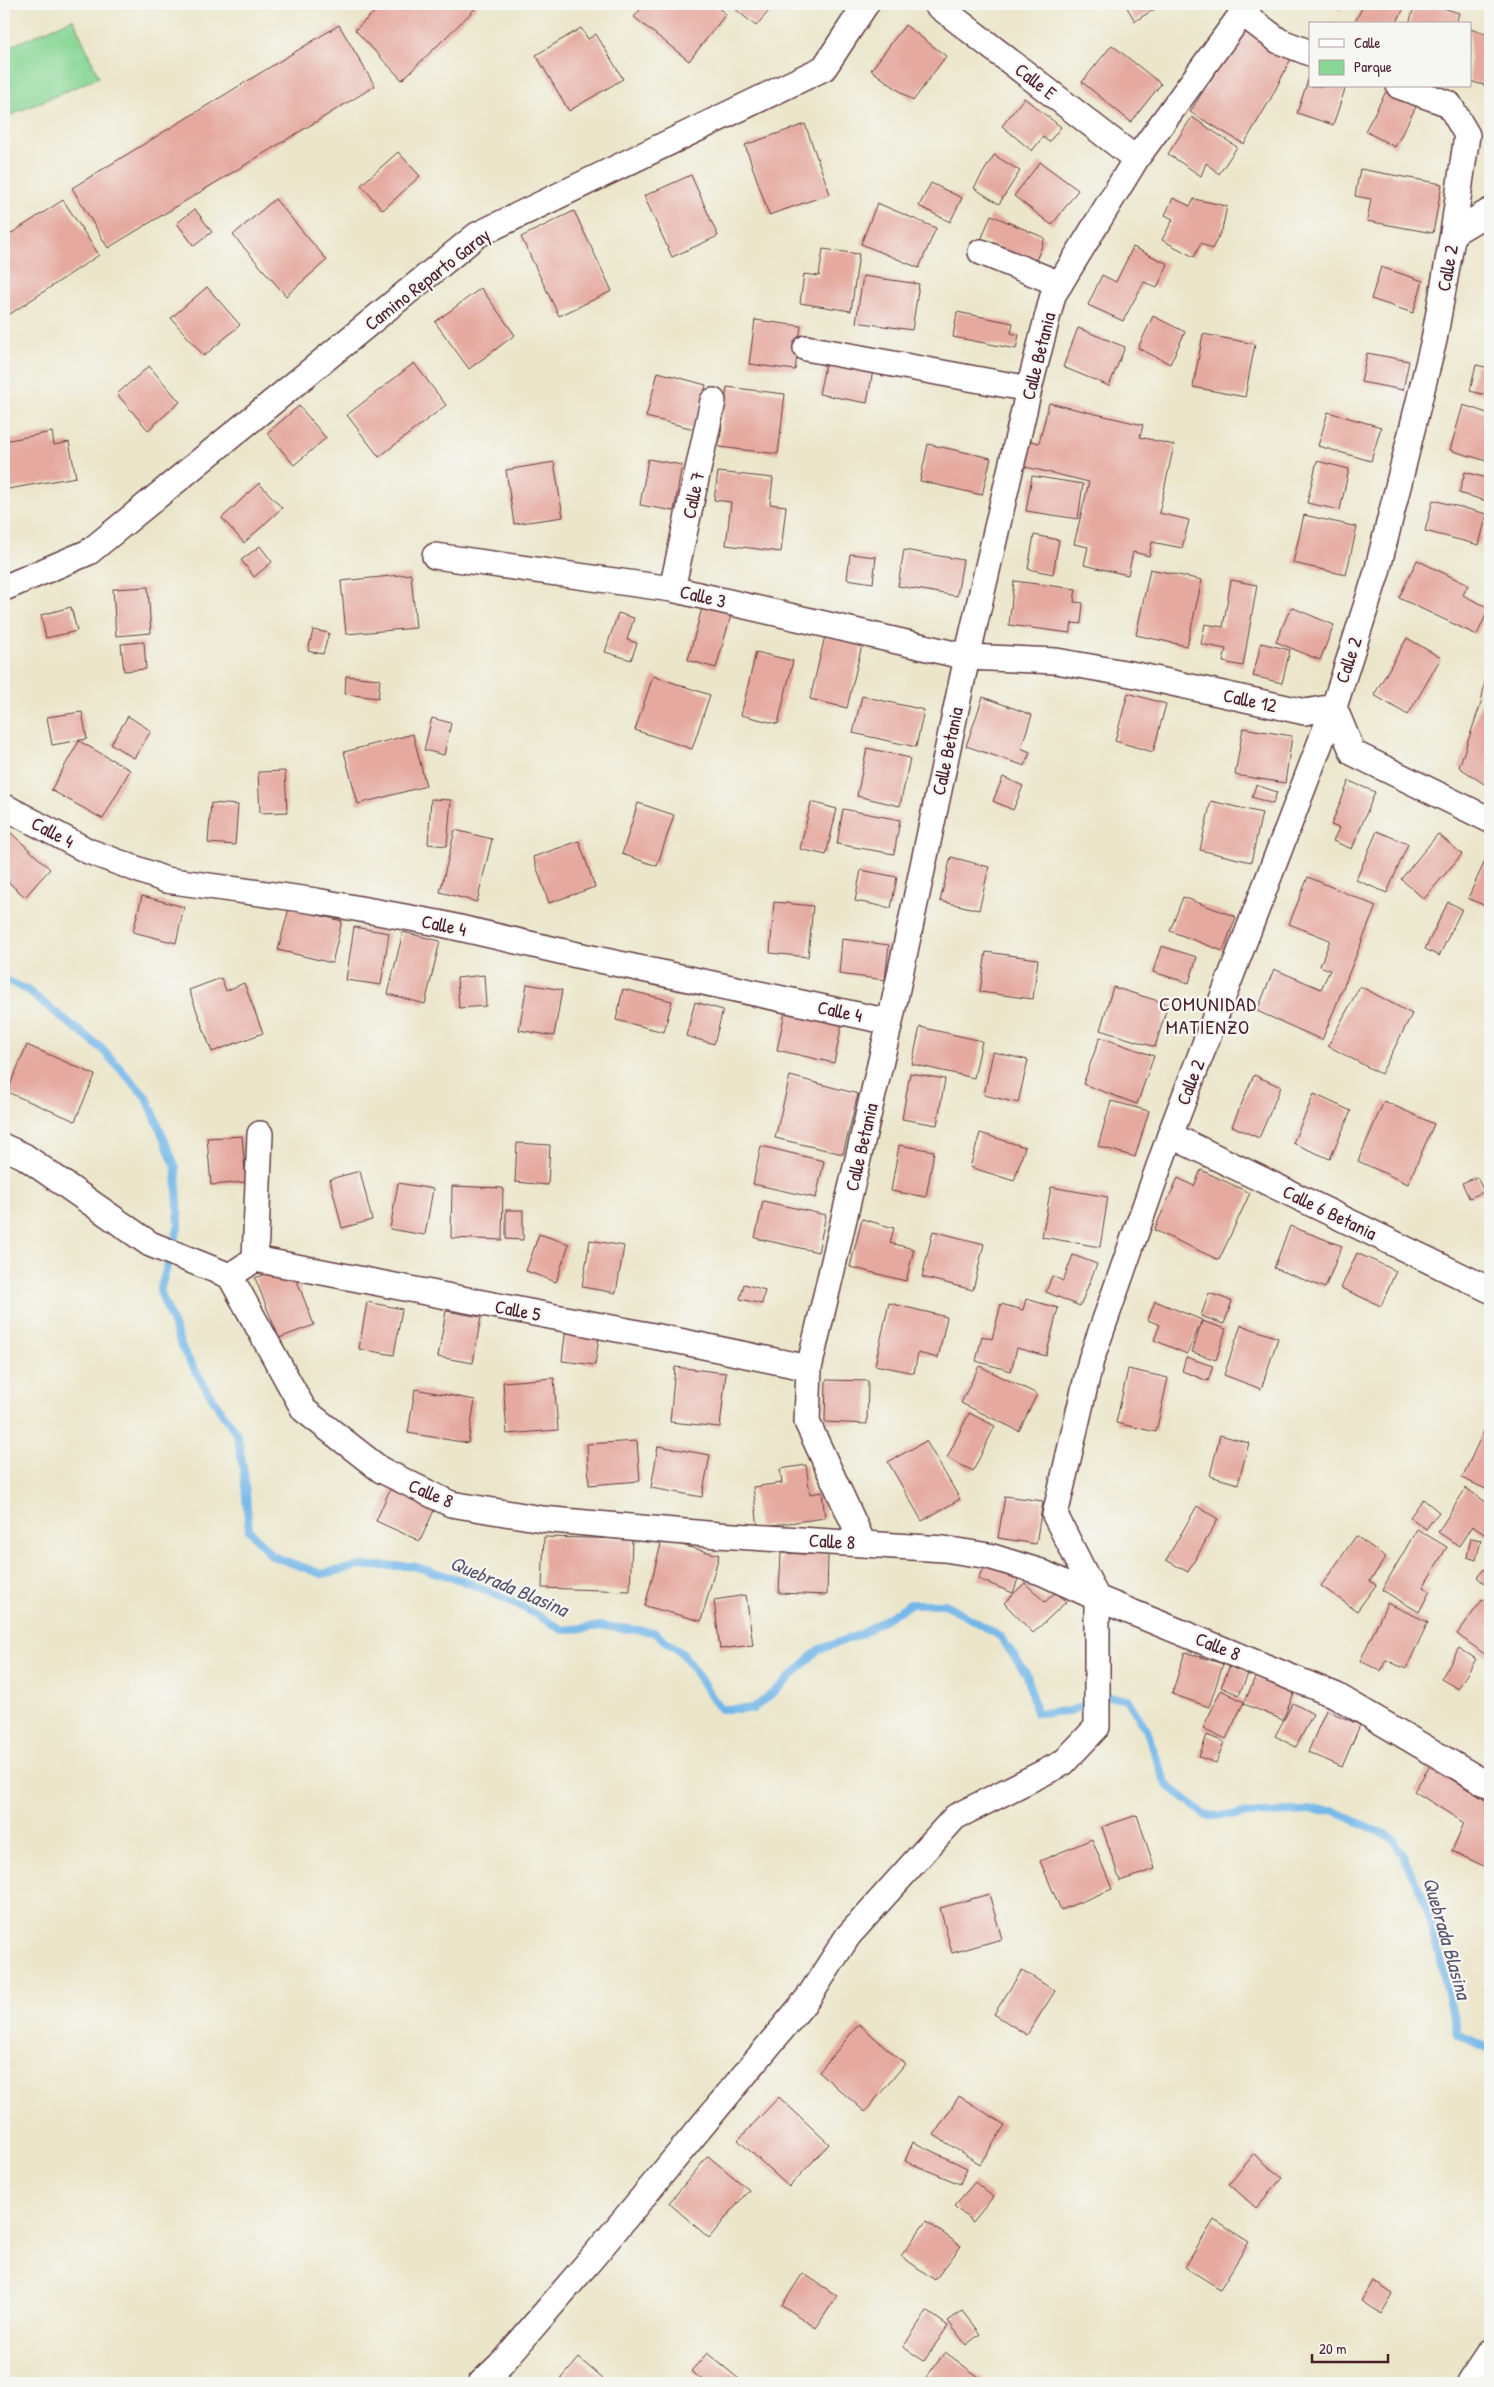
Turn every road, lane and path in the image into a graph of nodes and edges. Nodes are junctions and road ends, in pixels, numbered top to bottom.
1 (866, 4) edge
2 (936, 4) edge
3 (1245, 8) edge
4 (1309, 53) edge
5 (1405, 88) edge
6 (1136, 159) junction
7 (1490, 211) edge
8 (1453, 232) junction
9 (981, 252) dead end
10 (1060, 284) junction
11 (806, 348) dead end
12 (1029, 389) junction
13 (713, 401) dead end
14 (435, 556) dead end
15 (4, 588) edge
16 (672, 589) junction
17 (967, 658) junction
18 (1334, 707) junction
19 (7, 808) dead end
20 (1490, 820) edge
21 (890, 1022) junction
22 (260, 1134) dead end
23 (1170, 1135) junction
24 (4, 1147) edge
25 (255, 1259) junction
26 (230, 1276) junction
27 (1490, 1290) edge
28 (809, 1368) junction
29 (863, 1543) junction
30 (1097, 1598) junction
31 (1490, 1786) edge
32 (1490, 2353) edge
33 (481, 2383) edge
34 (1470, 2383) edge

1 - 15 street, Camino Reparto Garay
2 - 6 street, Calle E
3 - 4 street
3 - 6 street, Calle Betania
5 - 8 street, Calle 2
6 - 10 street, Calle Betania
7 - 8 street
8 - 18 street, Calle 2
9 - 10 street
10 - 12 street, Calle Betania
11 - 12 street
12 - 17 street, Calle Betania
13 - 16 street, Calle 7
14 - 16 street, Calle 3
16 - 17 street, Calle 3
17 - 18 street, Calle 12
17 - 21 street, Calle Betania
18 - 20 street
18 - 23 street, Calle 2
19 - 21 street, Calle 4
21 - 28 street, Calle Betania
22 - 25 street
23 - 27 street, Calle 6 Betania
23 - 30 street, Calle 2
24 - 26 street
25 - 26 street
25 - 28 street, Calle 5
26 - 29 street, Calle 8
28 - 29 street, Calle Betania
29 - 30 street, Calle 8
30 - 31 street, Calle 8
30 - 33 street
32 - 34 street

